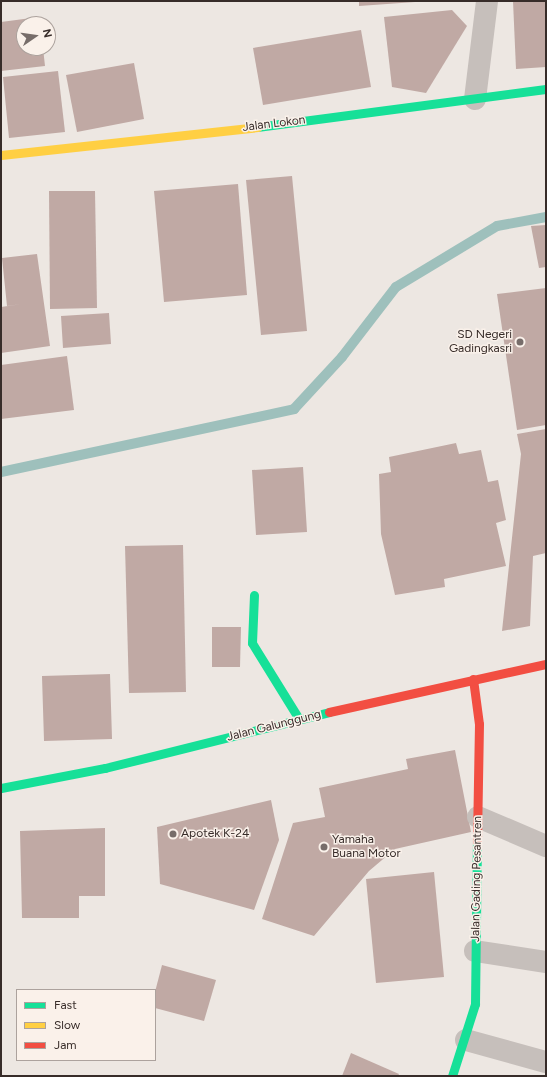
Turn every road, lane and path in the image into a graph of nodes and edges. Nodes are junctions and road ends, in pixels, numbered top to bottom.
1 (487, 1) edge
2 (546, 89) edge
3 (475, 98) junction
4 (1, 155) edge
5 (254, 595) dead end
6 (546, 664) edge
7 (474, 679) junction
8 (299, 719) junction
9 (1, 788) edge
10 (478, 817) junction
11 (546, 846) edge
12 (475, 951) junction
13 (546, 962) edge
14 (466, 1040) junction
15 (546, 1062) edge
16 (452, 1076) edge

1 - 3 street
2 - 3 street, Jalan Lokon
3 - 4 street, Jalan Lokon
5 - 8 street
6 - 7 street, Jalan Galunggung
7 - 8 street, Jalan Galunggung
7 - 10 street, Jalan Gading Pesantren
8 - 9 street, Jalan Galunggung
10 - 11 street
10 - 12 street, Jalan Gading Pesantren
12 - 13 street
12 - 14 street, Jalan Gading Pesantren
14 - 15 street
14 - 16 street, Jalan Gading Pesantren

